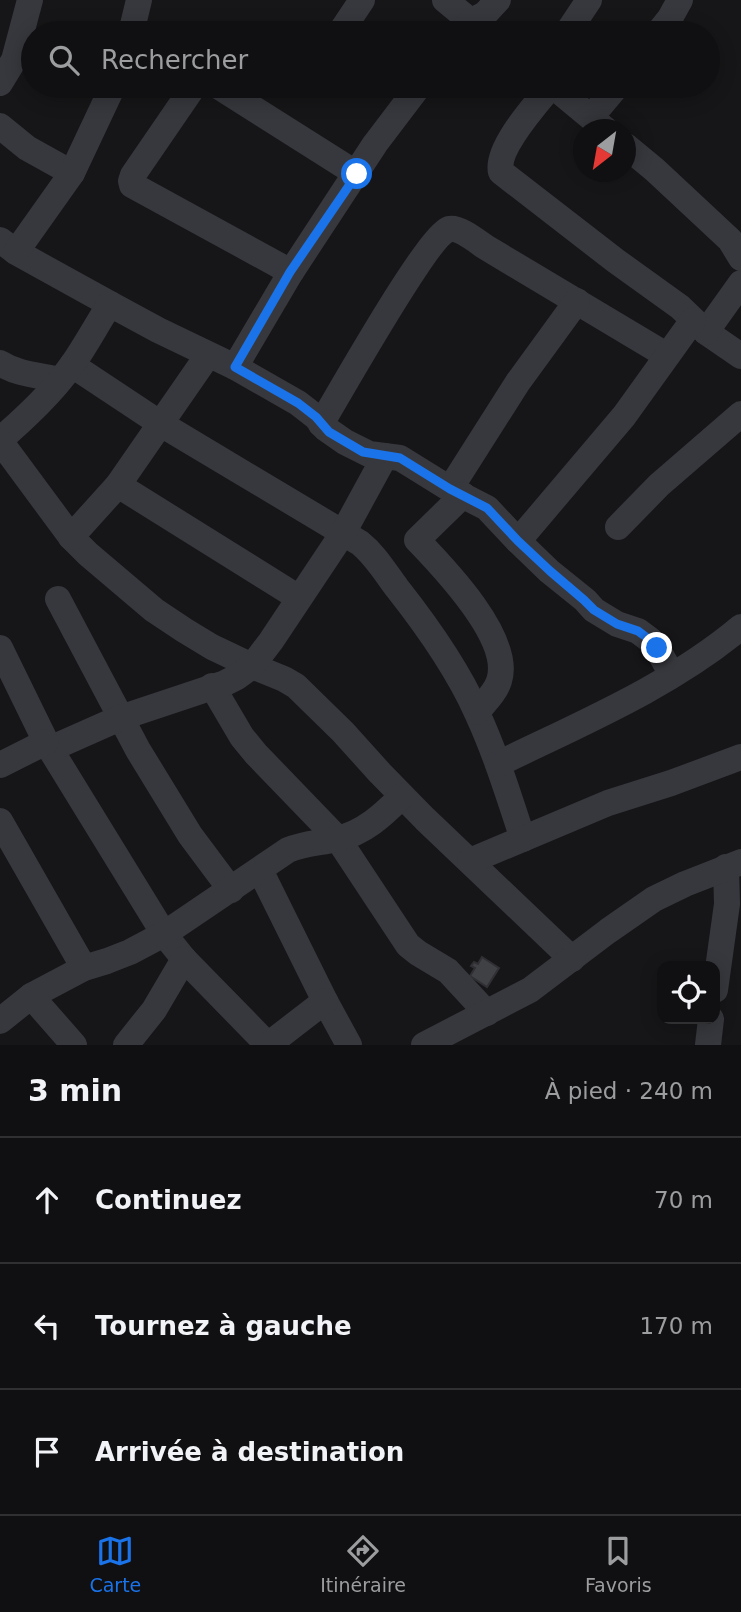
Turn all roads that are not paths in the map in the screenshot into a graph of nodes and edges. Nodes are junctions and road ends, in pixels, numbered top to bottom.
1 (30, 0) edge
2 (139, 0) edge
3 (362, 0) edge
4 (445, 0) edge
5 (498, 0) edge
6 (589, 0) edge
7 (680, 0) edge
8 (24, 21) edge
9 (135, 21) edge
10 (348, 21) edge
11 (465, 21) edge
12 (479, 21) edge
13 (575, 21) edge
14 (668, 21) edge
15 (21, 34) edge
16 (0, 83) edge
17 (107, 98) edge
18 (186, 98) edge
19 (237, 98) edge
20 (410, 98) edge
21 (542, 98) edge
22 (567, 98) edge
23 (611, 98) edge
24 (593, 119) edge
25 (600, 119) edge
26 (0, 126) edge
27 (636, 155) edge
28 (72, 173) junction
29 (357, 174) junction
30 (8, 246) edge
31 (740, 255) edge
32 (290, 272) junction
33 (741, 284) edge
34 (578, 302) junction
35 (110, 304) junction
36 (699, 326) junction
37 (208, 355) junction
38 (666, 355) junction
39 (741, 356) edge
40 (0, 363) edge
41 (235, 367) junction
42 (66, 373) junction
43 (741, 414) edge
44 (161, 424) junction
45 (321, 424) junction
46 (3, 430) edge
47 (385, 456) junction
48 (118, 485) junction
49 (456, 492) junction
50 (618, 527) dead end
51 (343, 533) junction
52 (71, 537) junction
53 (417, 540) junction
54 (518, 541) junction
55 (386, 573) junction
56 (299, 598) junction
57 (58, 599) dead end
58 (741, 627) edge
59 (0, 648) edge
60 (252, 666) junction
61 (672, 675) junction
62 (212, 686) junction
63 (477, 712) junction
64 (120, 718) junction
65 (48, 745) junction
66 (741, 757) edge
67 (498, 764) junction
68 (0, 765) edge
69 (402, 796) junction
70 (0, 821) edge
71 (338, 839) junction
72 (523, 839) junction
73 (470, 861) junction
74 (734, 864) edge
75 (260, 870) junction
76 (231, 890) junction
77 (164, 934) junction
78 (184, 959) junction
79 (572, 959) junction
80 (719, 961) edge
81 (84, 968) junction
82 (325, 1001) junction
83 (11, 1006) edge
84 (487, 1013) junction
85 (710, 1024) edge
86 (74, 1045) edge
87 (126, 1045) edge
88 (268, 1045) edge
89 (349, 1045) edge
90 (425, 1045) edge
91 (708, 1045) edge

1 - 8 street
2 - 9 street
3 - 10 street
4 - 11 street
5 - 12 street
6 - 13 street
7 - 14 street
15 - 16 street
17 - 28 street
18 - 32 street
19 - 29 street
20 - 29 street
21 - 36 street
22 - 24 street
23 - 25 street
26 - 28 street
27 - 31 street
28 - 30 street
29 - 32 street
30 - 35 street
32 - 41 street
33 - 36 street
34 - 38 street
34 - 45 street
34 - 49 street
35 - 37 street
35 - 42 street
36 - 38 street
36 - 39 street
37 - 41 street
37 - 44 street
38 - 54 street
40 - 42 street
41 - 45 street
42 - 44 street
42 - 46 street
43 - 50 street
44 - 48 street
44 - 51 street
45 - 47 street
46 - 52 street
47 - 49 street
47 - 51 street
48 - 52 street
48 - 56 street
49 - 53 street
49 - 54 street
51 - 55 street
51 - 56 street
52 - 60 street
53 - 55 street
53 - 63 street
54 - 61 street
55 - 63 street
56 - 60 street
57 - 64 street
58 - 61 street
59 - 65 street
60 - 62 street
60 - 69 street
61 - 67 street
62 - 64 street
62 - 71 street
63 - 67 street
64 - 65 street
64 - 76 street
65 - 68 street
65 - 77 street
66 - 72 street
67 - 72 street
69 - 71 street
69 - 73 street
70 - 81 street
71 - 75 street
71 - 84 street
72 - 73 street
73 - 79 street
74 - 79 street
74 - 80 street
75 - 76 street
75 - 82 street
76 - 77 street
77 - 78 street
77 - 81 street
78 - 87 street
78 - 88 street
79 - 84 street
81 - 83 street
82 - 88 street
82 - 89 street
83 - 86 street
84 - 90 street
85 - 91 street

